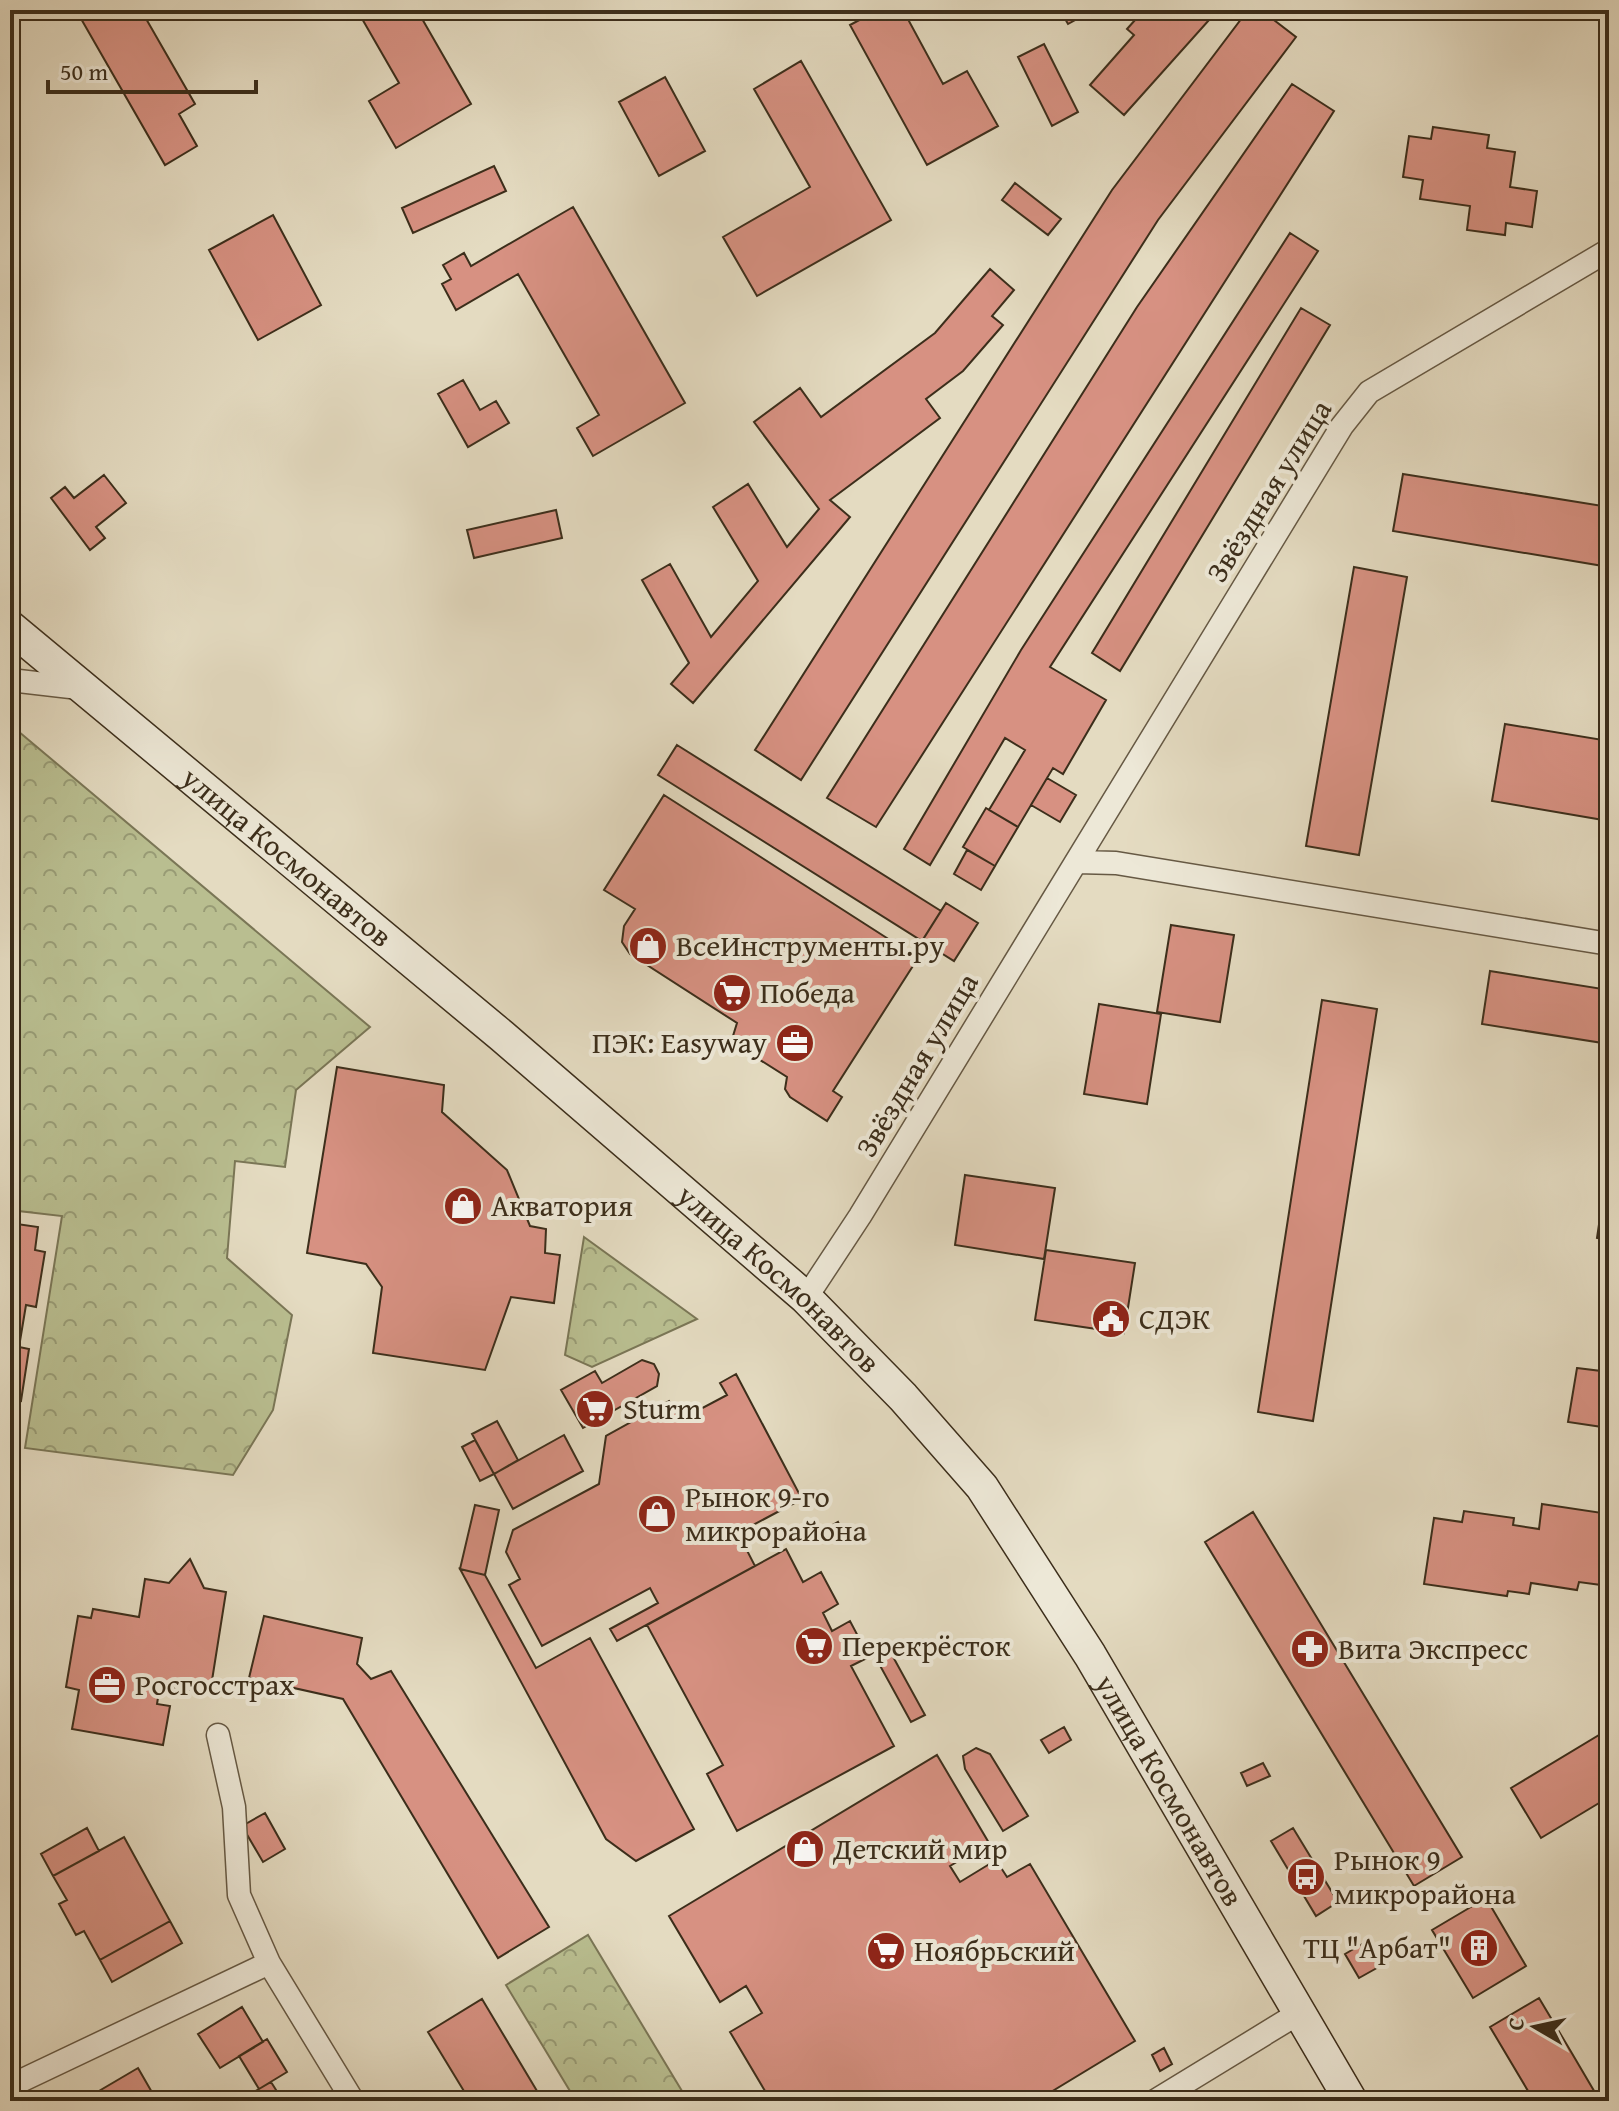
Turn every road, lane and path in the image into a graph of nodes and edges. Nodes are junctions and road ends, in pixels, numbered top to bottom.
1 (1609, 250) edge
2 (10, 627) edge
3 (10, 680) edge
4 (79, 688) junction
5 (1077, 862) junction
6 (1609, 944) edge
7 (806, 1298) junction
8 (218, 1735) dead end
9 (269, 1963) junction
10 (1299, 2013) junction
11 (10, 2086) edge
12 (353, 2101) edge
13 (1155, 2101) edge
14 (1351, 2101) edge

1 - 5 street, Звёздная улица
2 - 4 main road, улица Космонавтов
3 - 4 street
4 - 7 main road, улица Космонавтов
5 - 6 street
5 - 7 street, Звёздная улица
7 - 10 main road, улица Космонавтов
8 - 9 street
9 - 11 street
9 - 12 street
10 - 13 street
10 - 14 main road, улица Космонавтов

